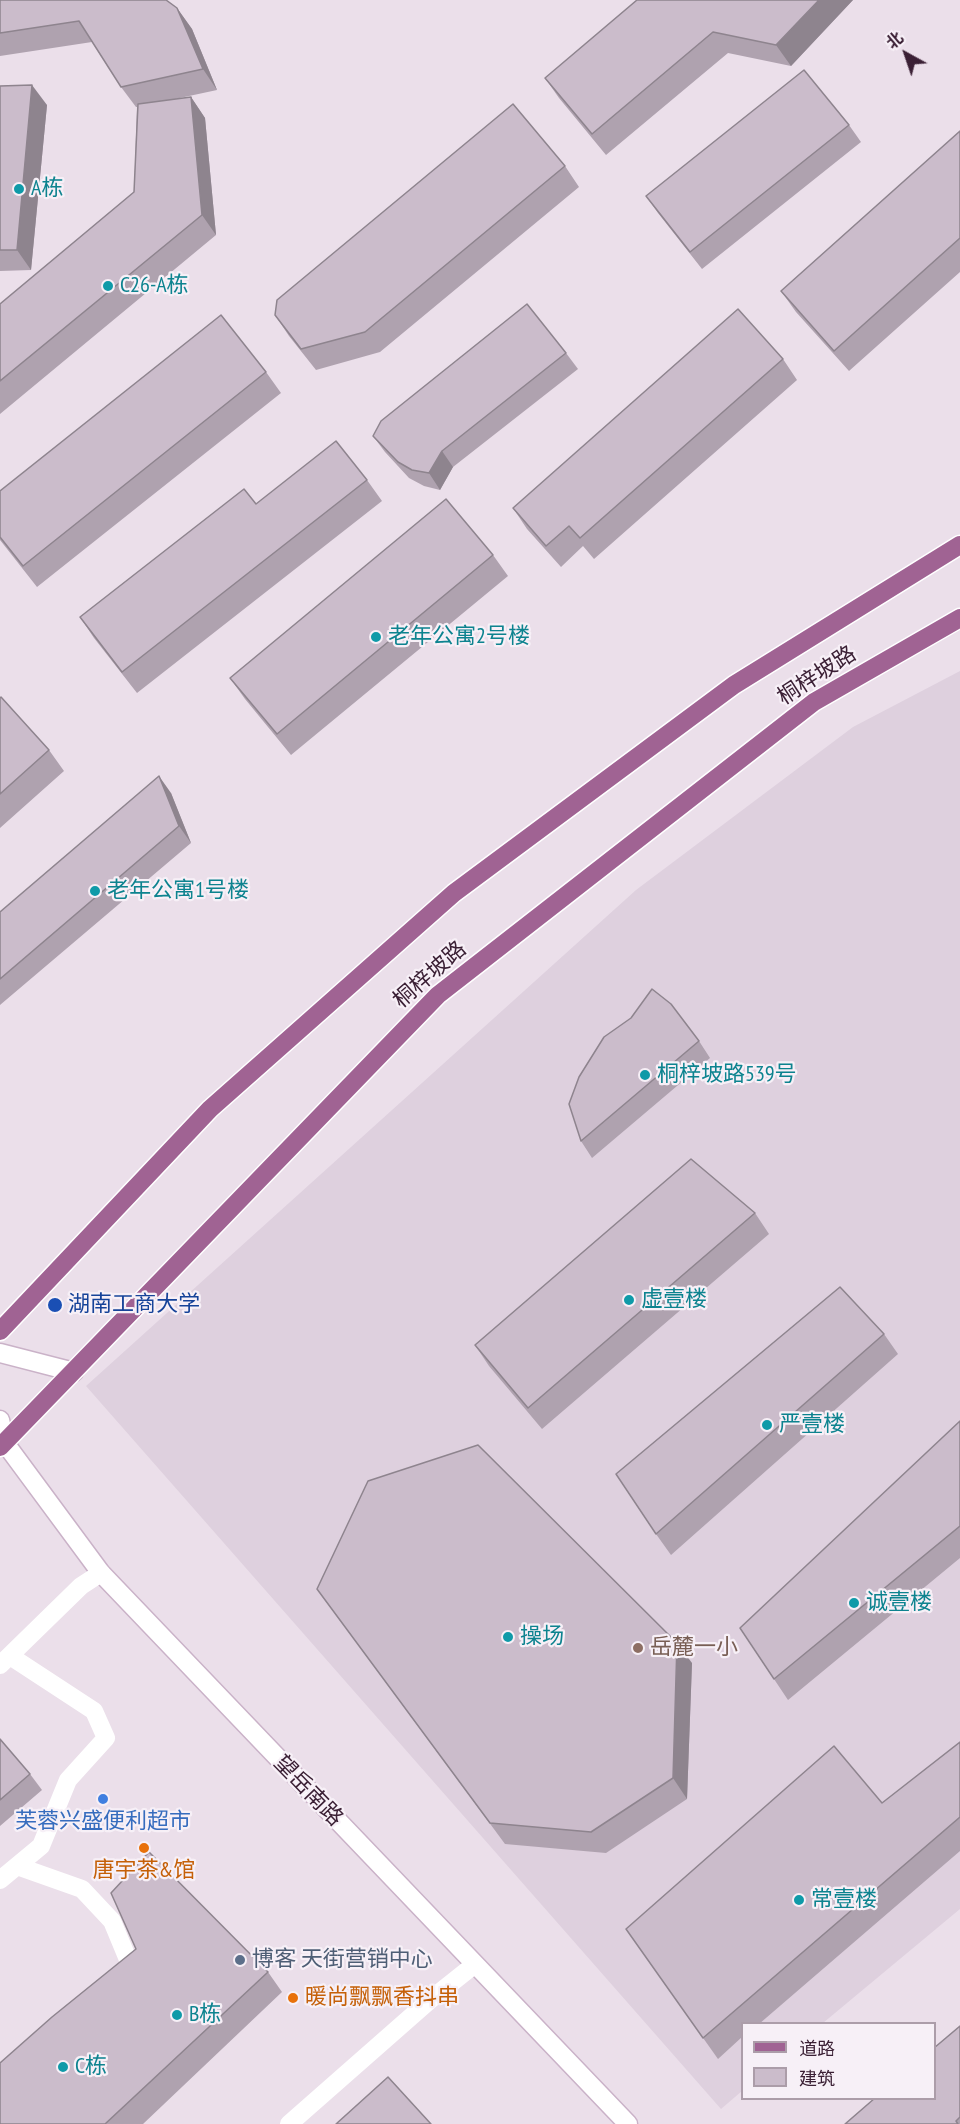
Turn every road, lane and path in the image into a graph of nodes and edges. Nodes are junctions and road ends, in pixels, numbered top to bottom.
1 (960, 545) edge
2 (960, 618) edge
3 (0, 1331) edge
4 (0, 1353) edge
5 (74, 1372) junction
6 (0, 1420) edge
7 (2, 1445) edge
8 (101, 1574) junction
9 (5, 1660) edge
10 (17, 1866) junction
11 (0, 1880) edge
12 (474, 1965) junction
13 (116, 1988) edge
14 (289, 2124) edge
15 (628, 2124) edge

1 - 3 main road, 桐梓坡路
2 - 5 main road, 桐梓坡路
4 - 5 street
5 - 7 main road, 桐梓坡路
6 - 7 street
7 - 8 street, 望岳南路
8 - 9 street
8 - 12 street, 望岳南路
9 - 10 street
10 - 11 street
10 - 13 street
12 - 14 street
12 - 15 street, 望岳南路

